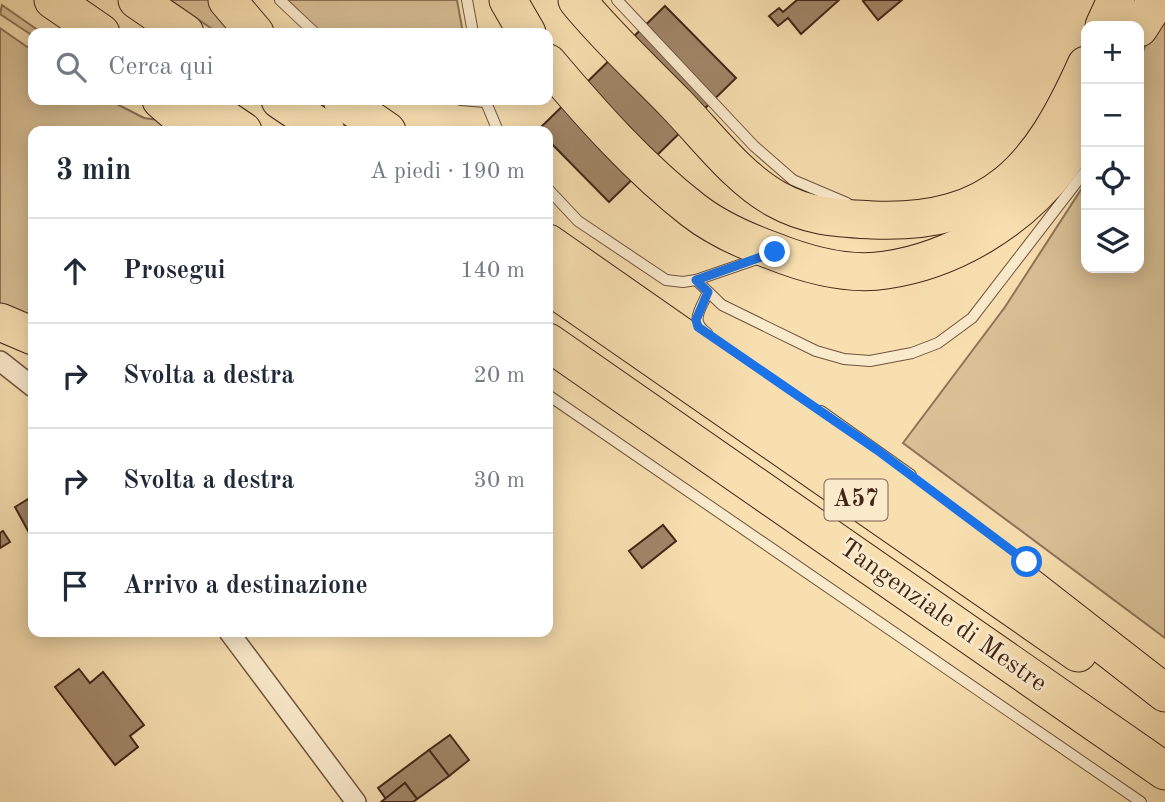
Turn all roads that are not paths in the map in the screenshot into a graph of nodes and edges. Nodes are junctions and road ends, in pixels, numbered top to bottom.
1 (40, 0) edge
2 (53, 0) edge
3 (137, 0) edge
4 (228, 0) edge
5 (281, 0) edge
6 (467, 0) edge
7 (508, 0) edge
8 (578, 0) edge
9 (617, 0) edge
10 (1157, 0) edge
11 (1118, 16) edge
12 (60, 28) edge
13 (94, 28) edge
14 (178, 28) edge
15 (251, 28) edge
16 (309, 28) edge
17 (472, 28) edge
18 (524, 28) edge
19 (553, 68) edge
20 (1081, 77) edge
21 (167, 105) edge
22 (204, 105) edge
23 (288, 105) edge
24 (349, 105) edge
25 (487, 105) edge
26 (185, 126) edge
27 (236, 126) edge
28 (319, 126) edge
29 (380, 126) edge
30 (496, 126) edge
31 (1081, 134) edge
32 (1081, 176) edge
33 (553, 194) edge
34 (892, 221) junction
35 (553, 247) edge
36 (775, 252) junction
37 (696, 280) junction
38 (553, 288) edge
39 (708, 292) junction
40 (0, 322) edge
41 (28, 334) edge
42 (721, 343) dead end
43 (553, 345) edge
44 (0, 361) edge
45 (553, 371) edge
46 (28, 383) edge
47 (553, 398) edge
48 (810, 404) dead end
49 (744, 478) junction
50 (920, 482) dead end
51 (233, 637) edge
52 (1165, 693) edge
53 (1165, 714) edge
54 (1165, 771) edge
55 (356, 802) edge
56 (1141, 802) edge

1 - 12 highway
2 - 13 highway
3 - 14 highway
4 - 15 highway
5 - 16 lane
6 - 17 lane
7 - 18 highway
8 - 34 highway
9 - 34 lane
10 - 11 highway
19 - 36 highway
20 - 34 highway
21 - 26 highway
22 - 27 highway
23 - 28 highway
24 - 29 highway
25 - 30 lane
31 - 36 highway
32 - 39 lane
33 - 37 lane
35 - 52 highway, A57
36 - 37 lane
37 - 39 lane
38 - 53 highway, Tangenziale di Mestre / A57
39 - 42 lane
40 - 41 highway
43 - 49 highway, Tangenziale di Mestre / A57
44 - 46 street
45 - 49 highway, A57
47 - 56 lane
48 - 50 lane
49 - 54 highway, Tangenziale di Mestre / A57
51 - 55 street

